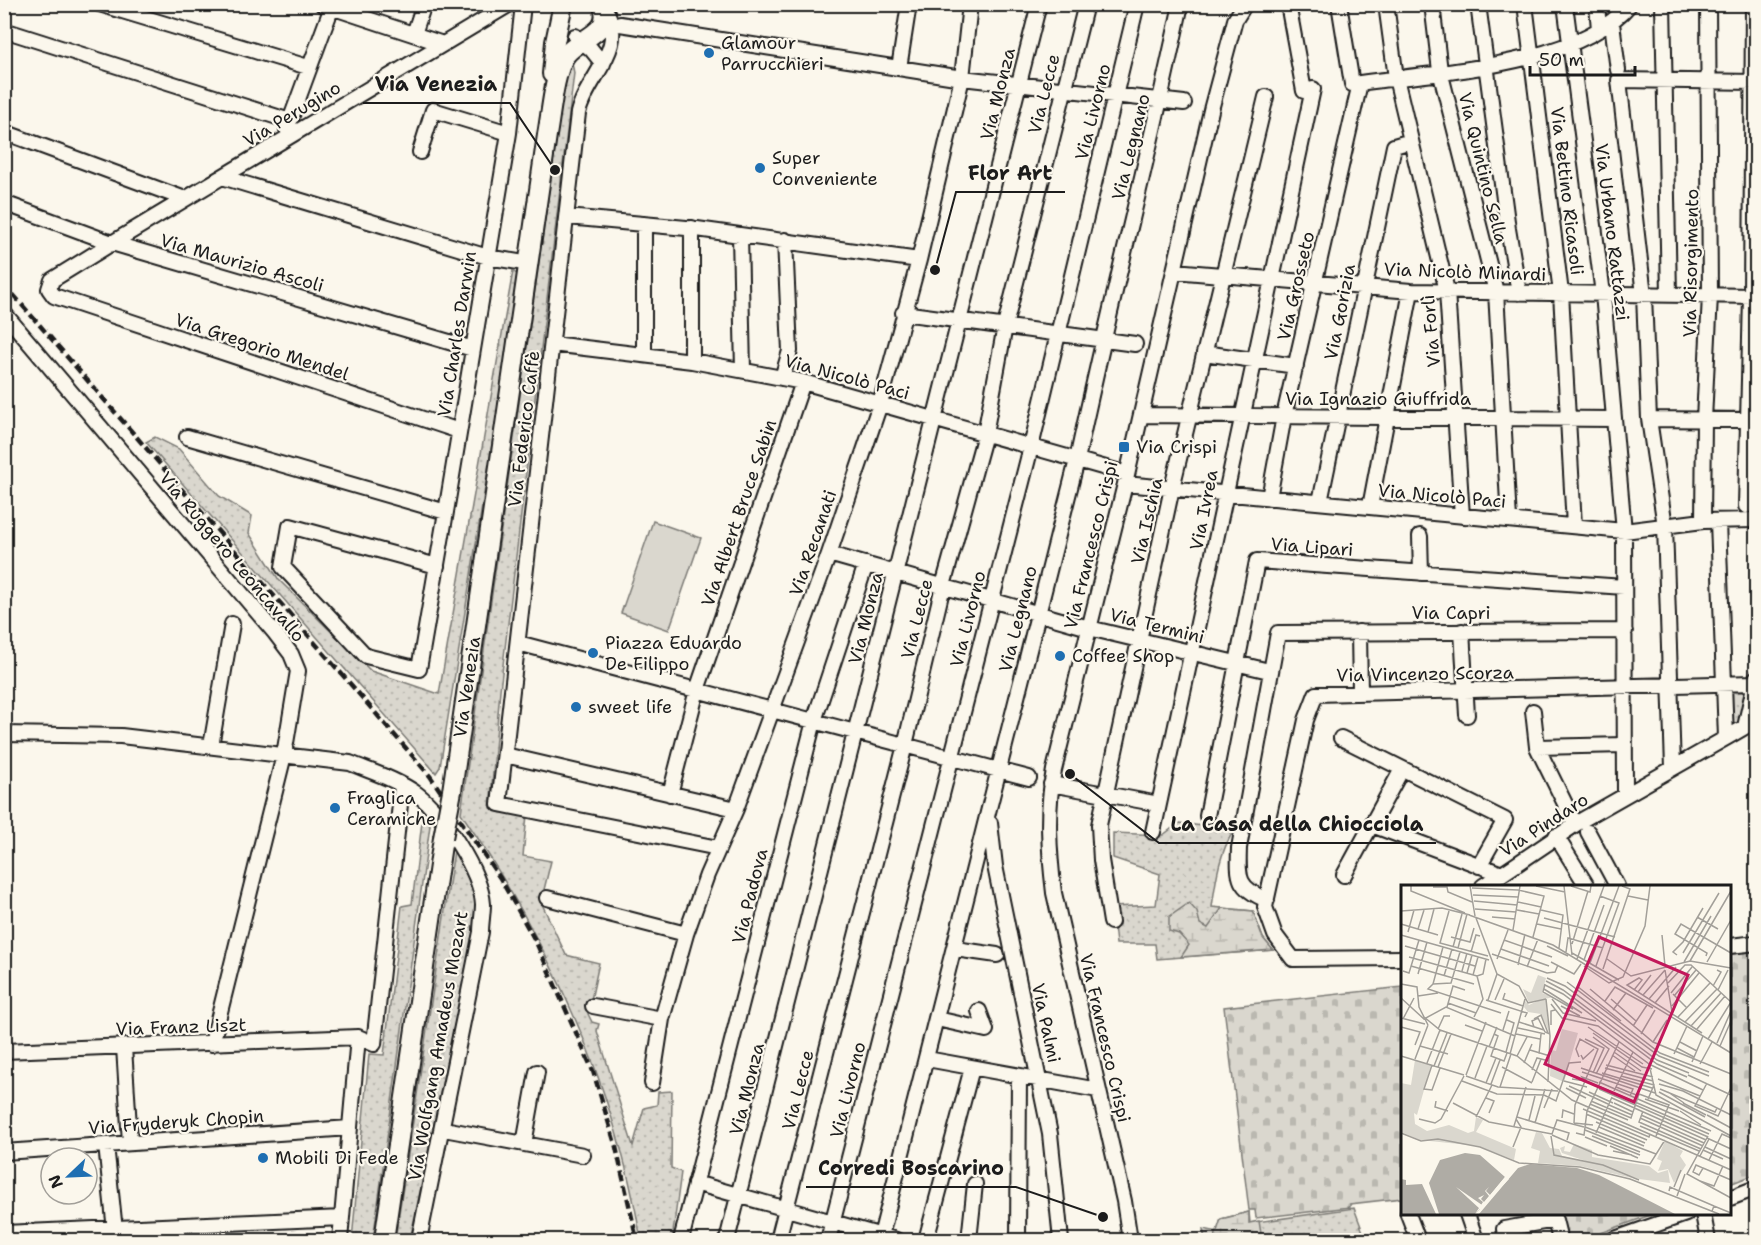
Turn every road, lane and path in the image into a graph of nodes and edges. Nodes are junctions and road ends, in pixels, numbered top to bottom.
1 (99, 4) edge
2 (424, 4) edge
3 (510, 4) edge
4 (522, 4) edge
5 (909, 4) edge
6 (970, 4) edge
7 (1039, 4) edge
8 (1086, 4) edge
9 (1137, 4) edge
10 (1181, 4) edge
11 (1236, 4) edge
12 (1245, 4) edge
13 (1288, 4) edge
14 (1339, 4) edge
15 (1386, 4) edge
16 (1432, 4) edge
17 (1478, 4) edge
18 (1525, 4) edge
19 (1565, 4) edge
20 (1597, 4) edge
21 (1630, 4) edge
22 (1663, 4) edge
23 (1708, 4) edge
24 (1753, 4) edge
25 (329, 5) edge
26 (603, 6) edge
27 (562, 7) edge
28 (1235, 20) junction
29 (1612, 23) junction
30 (4, 30) edge
31 (1599, 30) junction
32 (414, 34) junction
33 (592, 34) junction
34 (443, 45) junction
35 (1569, 45) junction
36 (1532, 59) junction
37 (603, 64) junction
38 (1485, 65) junction
39 (308, 67) junction
40 (899, 68) junction
41 (1440, 71) junction
42 (1618, 75) junction
43 (962, 78) junction
44 (1396, 78) junction
45 (1708, 80) junction
46 (1666, 81) junction
47 (1754, 82) edge
48 (1356, 83) junction
49 (1019, 84) junction
50 (1064, 89) junction
51 (1116, 95) junction
52 (1266, 97) dead end
53 (1161, 100) junction
54 (1184, 103) dead end
55 (290, 122) junction
56 (4, 132) edge
57 (509, 133) junction
58 (547, 135) junction
59 (284, 140) junction
60 (1411, 141) junction
61 (420, 152) dead end
62 (222, 177) junction
63 (185, 199) junction
64 (4, 203) edge
65 (567, 217) junction
66 (644, 224) junction
67 (692, 228) junction
68 (740, 235) junction
69 (785, 240) junction
70 (112, 243) junction
71 (488, 257) junction
72 (919, 260) junction
73 (530, 264) junction
74 (1174, 271) junction
75 (1223, 275) junction
76 (1272, 279) junction
77 (1315, 283) junction
78 (1363, 286) junction
79 (1411, 291) junction
80 (1447, 291) junction
81 (1496, 292) junction
82 (1519, 292) junction
83 (1561, 293) junction
84 (1603, 294) junction
85 (1669, 294) junction
86 (1644, 295) junction
87 (1710, 295) junction
88 (54, 296) joint
89 (1754, 296) edge
90 (903, 313) junction
91 (958, 320) junction
92 (8, 322) edge
93 (1005, 326) junction
94 (1058, 334) junction
95 (1102, 339) junction
96 (552, 344) junction
97 (1135, 344) dead end
98 (473, 349) junction
99 (1204, 353) junction
100 (644, 355) junction
101 (1253, 360) junction
102 (692, 361) junction
103 (1296, 366) junction
104 (742, 370) junction
105 (782, 378) junction
106 (803, 382) junction
107 (880, 404) junction
108 (1141, 415) junction
109 (1190, 415) junction
110 (1241, 416) junction
111 (1284, 416) junction
112 (1338, 417) junction
113 (1389, 417) junction
114 (1456, 417) junction
115 (1503, 418) junction
116 (1569, 418) junction
117 (933, 419) junction
118 (1614, 419) junction
119 (1648, 419) junction
120 (1704, 420) junction
121 (1752, 420) edge
122 (459, 431) junction
123 (985, 434) junction
124 (187, 437) dead end
125 (1031, 447) junction
126 (1077, 460) junction
127 (1126, 479) junction
128 (1172, 488) junction
129 (1225, 494) junction
130 (1269, 498) junction
131 (1320, 502) junction
132 (1371, 507) junction
133 (446, 512) junction
134 (1751, 512) edge
135 (1462, 516) junction
136 (1509, 520) junction
137 (1703, 521) junction
138 (1718, 521) junction
139 (1574, 526) junction
140 (1665, 526) junction
141 (1624, 531) junction
142 (1419, 536) dead end
143 (830, 554) junction
144 (866, 564) junction
145 (437, 566) junction
146 (896, 572) junction
147 (1421, 573) junction
148 (943, 586) junction
149 (1624, 587) junction
150 (992, 600) junction
151 (1038, 612) junction
152 (232, 624) dead end
153 (1089, 628) junction
154 (1462, 631) junction
155 (1625, 631) junction
156 (1359, 632) junction
157 (1138, 640) junction
158 (518, 643) junction
159 (1193, 654) junction
160 (1237, 663) junction
161 (1269, 671) junction
162 (1755, 681) edge
163 (1723, 684) junction
164 (1670, 686) junction
165 (1625, 687) junction
166 (697, 690) junction
167 (1466, 691) junction
168 (1360, 693) junction
169 (771, 710) junction
170 (1533, 711) dead end
171 (1467, 715) dead end
172 (814, 721) junction
173 (857, 732) junction
174 (4, 734) edge
175 (1341, 738) dead end
176 (1726, 738) junction
177 (905, 745) junction
178 (1625, 745) junction
179 (211, 746) junction
180 (1537, 747) junction
181 (284, 755) junction
182 (505, 755) junction
183 (951, 757) junction
184 (1672, 768) junction
185 (1000, 770) junction
186 (1402, 770) junction
187 (1029, 778) dead end
188 (1051, 783) junction
189 (402, 786) junction
190 (670, 794) junction
191 (1625, 794) junction
192 (1106, 795) junction
193 (1159, 804) junction
194 (736, 809) junction
195 (990, 814) junction
196 (1207, 816) dead end
197 (1372, 825) junction
198 (1575, 825) junction
199 (1153, 832) dead end
200 (1588, 832) dead end
201 (1556, 836) junction
202 (718, 848) junction
203 (1479, 866) junction
204 (1502, 874) junction
205 (1344, 875) dead end
206 (1485, 885) edge
207 (1586, 885) edge
208 (1616, 885) edge
209 (547, 898) dead end
210 (1266, 903) junction
211 (1111, 922) dead end
212 (686, 934) junction
213 (1756, 944) edge
214 (1731, 946) edge
215 (955, 949) junction
216 (998, 956) dead end
217 (1401, 958) edge
218 (593, 1006) dead end
219 (979, 1011) dead end
220 (937, 1018) junction
221 (662, 1019) junction
222 (358, 1037) junction
223 (212, 1044) junction
224 (124, 1047) junction
225 (4, 1051) edge
226 (927, 1059) junction
227 (972, 1068) junction
228 (537, 1072) dead end
229 (1019, 1077) junction
230 (1039, 1081) junction
231 (652, 1083) dead end
232 (1098, 1090) junction
233 (350, 1128) junction
234 (444, 1129) junction
235 (130, 1143) junction
236 (524, 1144) junction
237 (106, 1145) junction
238 (4, 1152) edge
239 (584, 1155) dead end
240 (695, 1183) junction
241 (975, 1184) dead end
242 (1756, 1188) edge
243 (739, 1196) junction
244 (1731, 1198) edge
245 (786, 1209) junction
246 (1408, 1215) edge
247 (1467, 1215) edge
248 (1684, 1215) edge
249 (1702, 1215) edge
250 (342, 1218) junction
251 (832, 1222) junction
252 (4, 1233) edge
253 (115, 1234) edge
254 (1639, 1236) edge
255 (880, 1238) edge
256 (340, 1240) edge
257 (384, 1240) edge
258 (419, 1240) edge
259 (681, 1240) edge
260 (727, 1240) edge
261 (778, 1240) edge
262 (828, 1240) edge
263 (896, 1240) edge
264 (926, 1240) edge
265 (969, 1240) edge
266 (1018, 1240) edge
267 (1061, 1240) edge
268 (1130, 1240) edge
269 (1418, 1240) edge
270 (1476, 1240) edge
271 (1508, 1240) edge
272 (1560, 1240) edge
273 (1612, 1240) edge
274 (1708, 1240) edge

1 - 39 street
2 - 32 street
3 - 34 street, Via Perugino
4 - 57 street, Via Charles Darwin
5 - 40 street
6 - 43 street, Via Recanati
7 - 49 street, Via Monza
8 - 50 street, Via Lecce
9 - 51 street, Via Livorno
10 - 53 street, Via Legnano
11 - 28 street
12 - 28 street, Via Francesco Crispi
13 - 76 street, Via Ivrea
14 - 48 street
15 - 44 street, Via Forlì
16 - 41 street, Via Quintino Sella
17 - 38 street
18 - 36 street, Via Bettino Ricasoli
19 - 35 street, Via Urbano Rattazzi
20 - 31 street
21 - 29 street
22 - 46 street
23 - 45 street, Via Risorgimento
24 - 47 street
25 - 32 street
25 - 39 street
26 - 33 main road
27 - 33 main road
27 - 58 main road
28 - 74 street, Via Francesco Crispi
29 - 31 street
29 - 42 street
30 - 55 street
31 - 35 street
32 - 34 street
33 - 37 street
33 - 37 street, Via Federico Caffè
33 - 40 street
33 - 58 main road
34 - 59 street, Via Perugino
35 - 36 street
35 - 84 street, Via Urbano Rattazzi
36 - 38 street
36 - 83 street, Via Bettino Ricasoli
37 - 65 street, Via Federico Caffè
38 - 41 street
38 - 82 street
39 - 55 street
40 - 43 street
41 - 44 street
41 - 81 street, Via Quintino Sella
42 - 46 street
42 - 86 street
43 - 49 street
43 - 72 street, Via Recanati
44 - 48 street
44 - 60 street, Via Forlì
45 - 46 street
45 - 47 street
45 - 87 street, Via Risorgimento
46 - 85 street
47 - 89 street
48 - 77 street, Via Grosseto
49 - 50 street
49 - 91 street, Via Monza
50 - 51 street
50 - 93 street, Via Lecce
51 - 53 street
51 - 94 street, Via Livorno
52 - 75 street, Via Ischia
53 - 54 street
53 - 95 street, Via Legnano
55 - 59 street
56 - 63 street
57 - 61 street
57 - 71 street, Via Charles Darwin
58 - 73 main road, Via Venezia
59 - 62 street, Via Perugino
60 - 78 street, Via Gorizia
60 - 80 street, Via Forlì
62 - 63 street, Via Perugino
62 - 71 street
63 - 70 street, Via Perugino
64 - 70 street, Via Maurizio Ascoli
65 - 66 street
65 - 96 street, Via Federico Caffè
66 - 67 street
66 - 100 street
67 - 68 street
67 - 102 street
68 - 69 street
68 - 104 street
69 - 72 street
69 - 105 street
70 - 88 street, Via Perugino
70 - 98 street, Via Maurizio Ascoli
71 - 73 street
71 - 98 street, Via Charles Darwin
72 - 90 street, Via Recanati
73 - 257 main road, Via Venezia, bridge
74 - 75 street, Via Nicolò Minardi
74 - 108 street, Via Francesco Crispi
75 - 76 street, Via Nicolò Minardi
75 - 99 street, Via Ischia
76 - 77 street, Via Nicolò Minardi
76 - 101 street, Via Ivrea
77 - 78 street, Via Nicolò Minardi
77 - 103 street, Via Grosseto
78 - 79 street, Via Nicolò Minardi
78 - 112 street, Via Gorizia
79 - 80 street, Via Nicolò Minardi
79 - 113 street
80 - 81 street, Via Nicolò Minardi
80 - 114 street, Via Forlì
81 - 82 street, Via Nicolò Minardi
81 - 115 street, Via Quintino Sella
82 - 83 street, Via Nicolò Minardi
83 - 84 street, Via Nicolò Minardi
83 - 116 street, Via Bettino Ricasoli
84 - 86 street, Via Nicolò Minardi
84 - 118 street, Via Urbano Rattazzi
85 - 86 street, Via Nicolò Minardi
85 - 87 street, Via Nicolò Minardi
86 - 119 street
87 - 89 street, Via Nicolò Minardi
87 - 120 street, Via Risorgimento
88 - 122 street, Via Gregorio Mendel
89 - 121 street
90 - 91 street
90 - 107 street, Via Recanati
91 - 93 street
91 - 117 street, Via Monza
92 - 181 street, Via Ruggero Leoncavallo
93 - 94 street
93 - 123 street, Via Lecce
94 - 95 street
94 - 125 street, Via Livorno
95 - 97 street
95 - 126 street, Via Legnano
96 - 100 street, Via Nicolò Paci
96 - 158 street, Via Federico Caffè
98 - 122 street, Via Charles Darwin
99 - 101 street
99 - 109 street, Via Ischia
100 - 102 street, Via Nicolò Paci
101 - 103 street
101 - 110 street, Via Ivrea
102 - 104 street, Via Nicolò Paci
103 - 111 street, Via Grosseto
104 - 105 street, Via Nicolò Paci
105 - 106 street, Via Nicolò Paci
106 - 107 street, Via Nicolò Paci
106 - 166 street, Via Albert Bruce Sabin
107 - 117 street, Via Nicolò Paci
107 - 143 street, Via Recanati
108 - 109 street, Via Ignazio Giuffrida
108 - 127 street, Via Francesco Crispi
109 - 110 street, Via Ignazio Giuffrida
109 - 128 street, Via Ischia
110 - 111 street, Via Ignazio Giuffrida
110 - 129 street, Via Ivrea
111 - 112 street, Via Ignazio Giuffrida
111 - 130 street, Via Grosseto
112 - 113 street, Via Ignazio Giuffrida
112 - 131 street, Via Gorizia
113 - 114 street, Via Ignazio Giuffrida
113 - 132 street
114 - 115 street, Via Ignazio Giuffrida
114 - 135 street, Via Forlì
115 - 116 street, Via Ignazio Giuffrida
115 - 136 street, Via Quintino Sella
116 - 118 street, Via Ignazio Giuffrida
116 - 139 street, Via Bettino Ricasoli
117 - 123 street, Via Nicolò Paci
117 - 146 street, Via Monza
118 - 141 street, Via Urbano Rattazzi
119 - 120 street
119 - 140 street
120 - 121 street
120 - 137 street, Via Risorgimento
121 - 134 street
122 - 133 street, Via Charles Darwin
123 - 125 street, Via Nicolò Paci
123 - 148 street, Via Lecce
124 - 133 street
125 - 126 street, Via Nicolò Paci
125 - 150 street, Via Livorno
126 - 127 street, Via Nicolò Paci
126 - 151 street, Via Legnano
127 - 128 street, Via Nicolò Paci
127 - 153 street, Via Francesco Crispi
128 - 129 street, Via Nicolò Paci
128 - 157 street, Via Ischia
129 - 130 street, Via Nicolò Paci
129 - 159 street, Via Ivrea
130 - 131 street, Via Nicolò Paci
131 - 132 street, Via Nicolò Paci
132 - 135 street, Via Nicolò Paci
133 - 145 street, Via Charles Darwin
134 - 138 street, Via Nicolò Paci
135 - 136 street, Via Nicolò Paci
136 - 139 street, Via Nicolò Paci
137 - 138 street, Via Nicolò Paci
137 - 140 street, Via Nicolò Paci
138 - 163 street
139 - 141 street, Via Nicolò Paci
140 - 141 street, Via Nicolò Paci
140 - 164 street
141 - 149 street, Via Urbano Rattazzi
142 - 147 street
143 - 144 street, Via Termini
143 - 169 street, Via Recanati
144 - 146 street, Via Termini
144 - 172 street, Via Padova
145 - 145 street, Via Charles Darwin
146 - 148 street, Via Termini
146 - 173 street, Via Monza
147 - 149 street, Via Lipari
147 - 160 street, Via Lipari
148 - 150 street, Via Termini
148 - 177 street, Via Lecce
149 - 155 street, Via Urbano Rattazzi
150 - 151 street, Via Termini
150 - 183 street, Via Livorno
151 - 153 street, Via Termini
151 - 185 street, Via Legnano
152 - 179 street
153 - 157 street, Via Termini
153 - 188 street, Via Francesco Crispi
154 - 155 street, Via Capri
154 - 156 street, Via Capri
154 - 167 street
155 - 165 street, Via Urbano Rattazzi
156 - 161 street, Via Capri
156 - 168 street
157 - 159 street, Via Termini
157 - 192 street, Via Ischia
158 - 166 street
158 - 182 street, Via Federico Caffè
159 - 160 street, Via Termini
159 - 193 street, Via Ivrea
160 - 161 street, Via Termini
160 - 196 street, Via Lipari
161 - 210 street
162 - 163 street, Via Vincenzo Scorza
162 - 176 street, Via Pindaro
163 - 164 street, Via Vincenzo Scorza
163 - 176 street
164 - 165 street, Via Vincenzo Scorza
164 - 184 street
165 - 167 street, Via Vincenzo Scorza
165 - 178 street, Via Urbano Rattazzi
166 - 169 street
166 - 190 street, Via Albert Bruce Sabin
167 - 168 street, Via Vincenzo Scorza
167 - 171 street
168 - 210 street, Via Vincenzo Scorza
169 - 172 street
169 - 194 street, Via Recanati
170 - 180 street
172 - 173 street
172 - 240 street, Via Padova
173 - 177 street
173 - 243 street, Via Monza
174 - 179 street, Via Wolfgang Amadeus Mozart
175 - 186 street
176 - 184 street, Via Pindaro
177 - 183 street
177 - 245 street, Via Lecce
178 - 180 street
178 - 191 street, Via Urbano Rattazzi
179 - 181 street, Via Wolfgang Amadeus Mozart
180 - 198 street
181 - 189 street, Via Wolfgang Amadeus Mozart
181 - 223 street, Via Ruggero Leoncavallo
182 - 190 street
182 - 202 street, Via Federico Caffè
183 - 185 street
183 - 251 street, Via Livorno
184 - 191 street, Via Pindaro
185 - 187 street
185 - 195 street, Via Legnano
186 - 197 street
186 - 203 street
188 - 192 street
188 - 232 street, Via Francesco Crispi
189 - 222 street, Via Franz Liszt
189 - 234 street, Via Wolfgang Amadeus Mozart
190 - 194 street
191 - 198 street, Via Pindaro
192 - 193 street
192 - 211 street, Via Ischia
193 - 199 street, Via Ivrea
194 - 202 street, Via Recanati
195 - 215 street, Via Legnano
195 - 230 street, Via Palmi
197 - 203 street, Via Pindaro
197 - 205 street
198 - 201 street, Via Pindaro
200 - 208 street
201 - 204 street, Via Pindaro
201 - 207 street
202 - 212 street, Via Recanati
203 - 204 street, Via Pindaro
204 - 206 street
209 - 212 street
210 - 217 street
212 - 221 street, Via Recanati
213 - 214 street
215 - 216 street
215 - 220 street, Via Legnano
218 - 221 street
219 - 220 street
220 - 226 street, Via Legnano
221 - 231 street, Via Recanati
222 - 223 street, Via Franz Liszt
222 - 233 street
223 - 224 street, Via Franz Liszt
224 - 225 street, Via Franz Liszt
224 - 235 street
226 - 227 street
226 - 255 street, Via Legnano
227 - 229 street
227 - 264 street
228 - 236 street
229 - 230 street
229 - 266 street
230 - 232 street
230 - 267 street, Via Palmi
232 - 268 street, Via Francesco Crispi
233 - 235 street, Via Fryderyk Chopin
233 - 250 street
234 - 236 street
234 - 258 street, Via Wolfgang Amadeus Mozart
235 - 237 street, Via Fryderyk Chopin
236 - 239 street
237 - 238 street, Via Fryderyk Chopin
237 - 253 street
240 - 243 street
240 - 259 street, Via Padova
241 - 265 street
242 - 244 street
243 - 245 street
243 - 260 street, Via Monza
245 - 251 street
245 - 261 street, Via Lecce
246 - 269 street
247 - 270 street
248 - 254 street
249 - 274 street
250 - 253 street
250 - 256 street
251 - 255 street
251 - 262 street, Via Livorno
252 - 253 street
254 - 273 street
255 - 263 street
271 - 272 street

